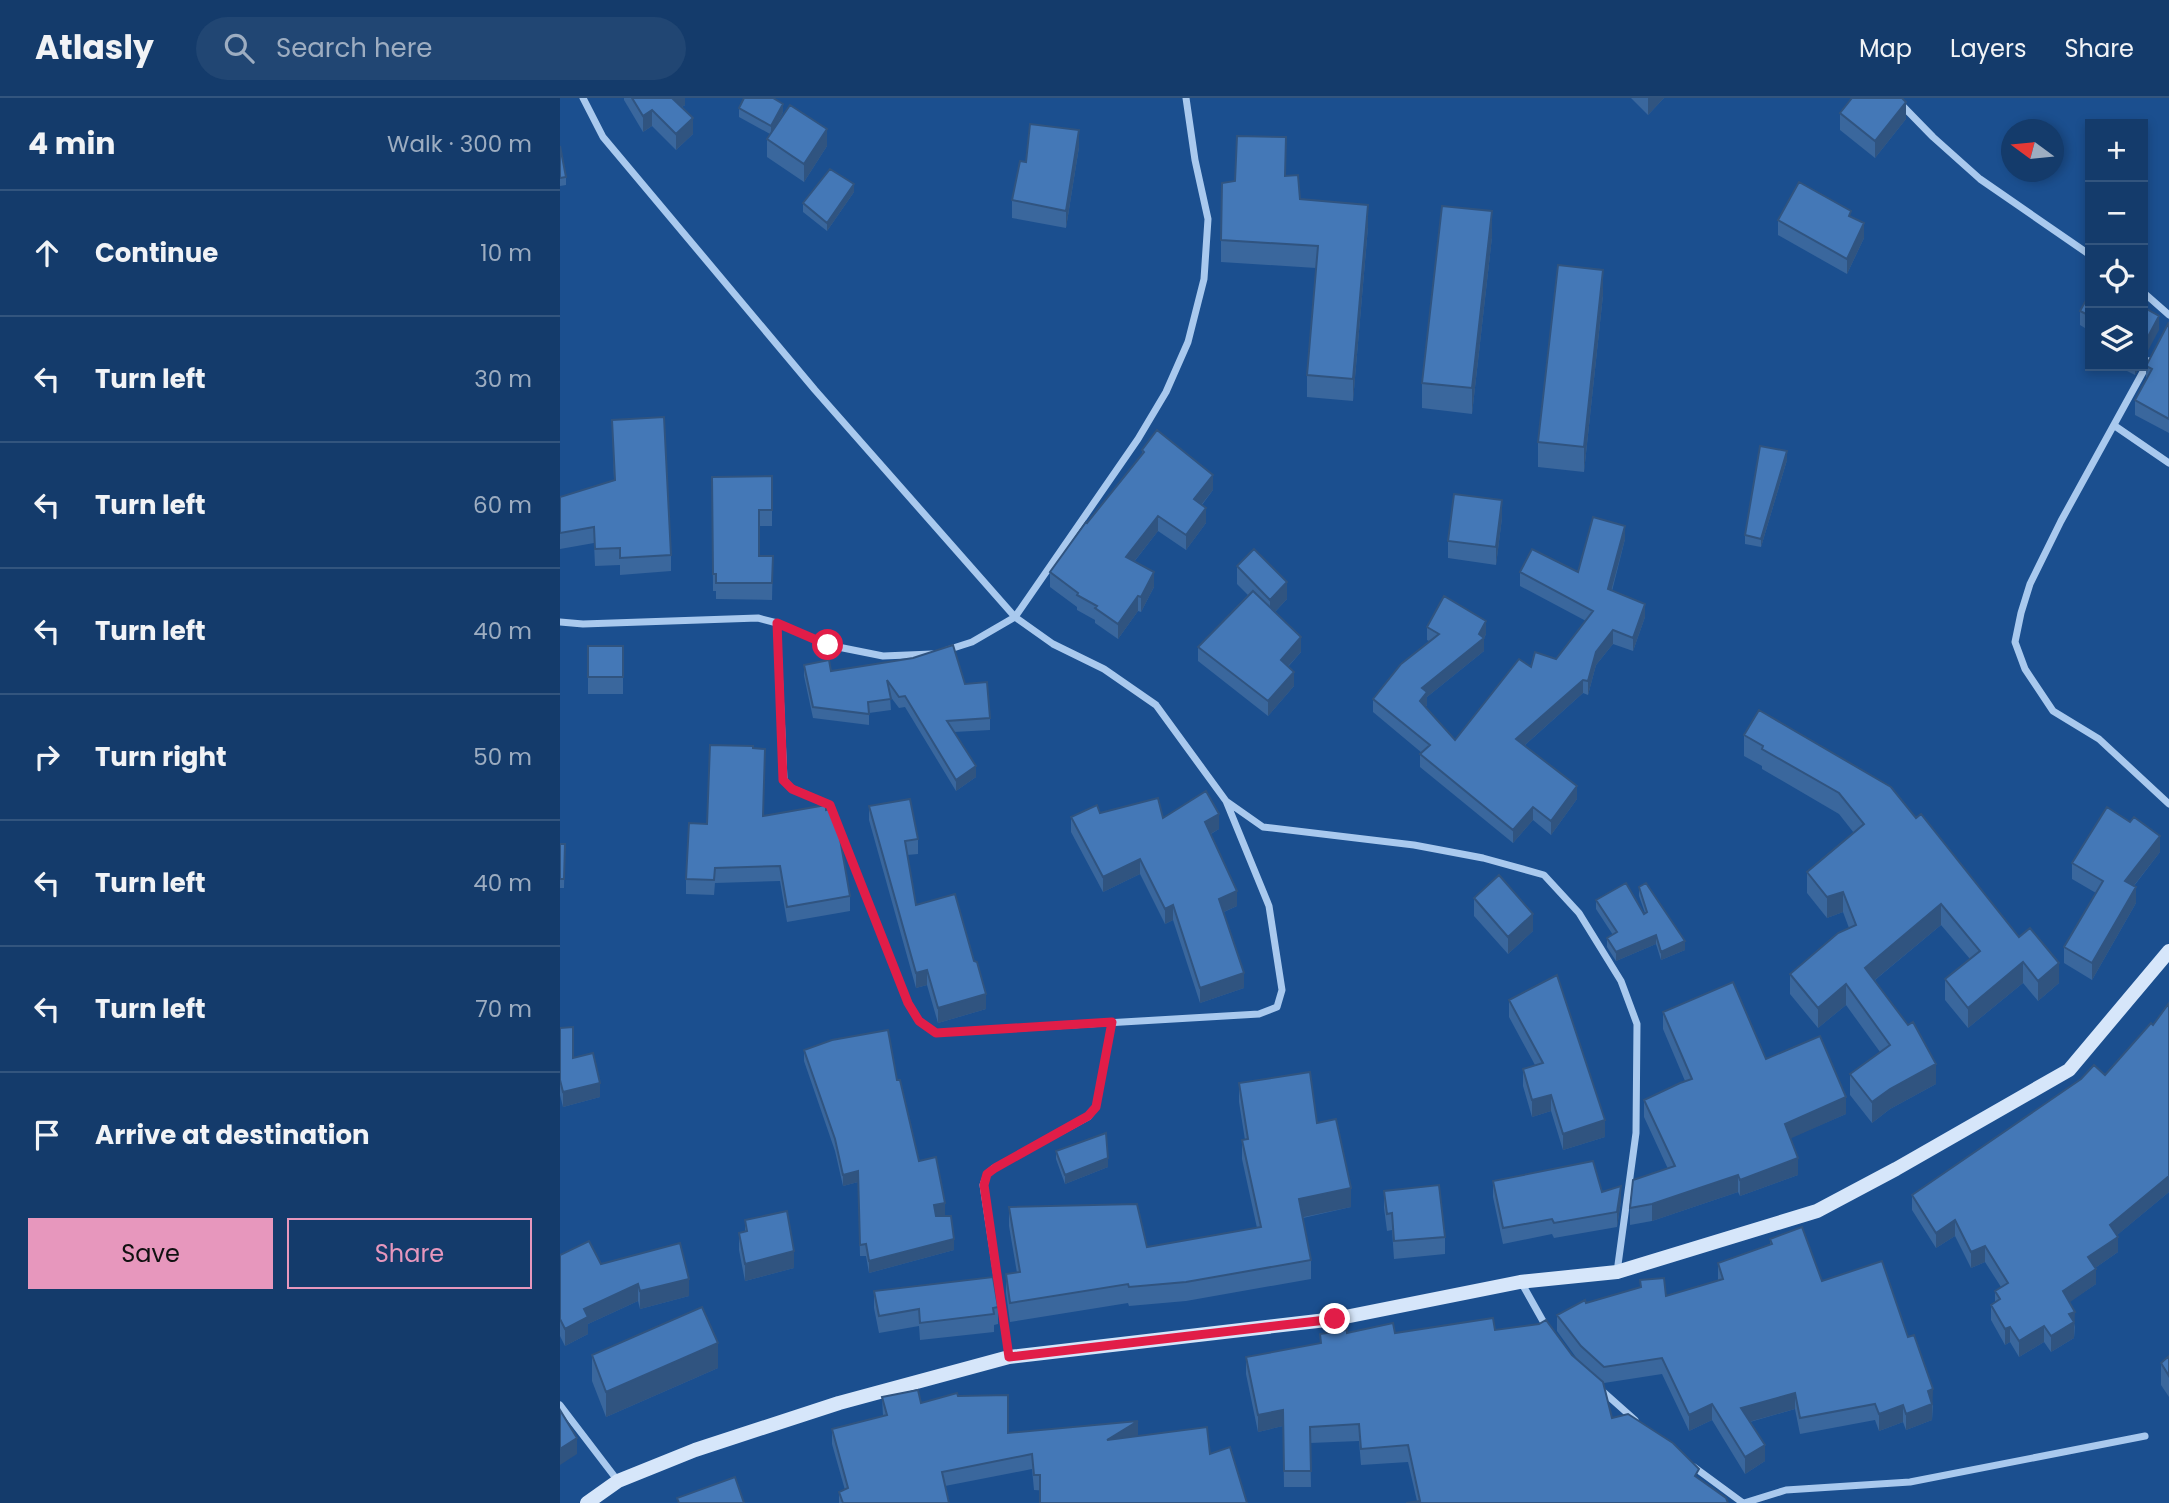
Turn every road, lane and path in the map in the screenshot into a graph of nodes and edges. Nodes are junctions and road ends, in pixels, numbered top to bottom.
1 (583, 98) edge
2 (1186, 98) edge
3 (1895, 98) edge
4 (2085, 252) edge
5 (2148, 296) edge
6 (2169, 315) edge
7 (2151, 358) edge
8 (2115, 426) junction
9 (2169, 463) edge
10 (1015, 617) junction
11 (560, 622) edge
12 (777, 623) junction
13 (1226, 801) junction
14 (2169, 804) edge
15 (2169, 951) edge
16 (1112, 1022) junction
17 (1616, 1272) junction
18 (1520, 1282) junction
19 (1553, 1337) edge
20 (1009, 1357) junction
21 (1596, 1385) edge
22 (560, 1405) edge
23 (1638, 1422) edge
24 (2145, 1436) dead end
25 (1687, 1462) edge
26 (618, 1480) junction
27 (587, 1503) edge
28 (1743, 1503) edge

1 - 10 street
2 - 10 street
3 - 4 street
5 - 6 street
7 - 8 street
8 - 9 street
8 - 14 street
10 - 12 street
10 - 13 street
11 - 12 street
12 - 16 street
13 - 16 street
13 - 17 street
15 - 17 main road
16 - 20 street
17 - 18 main road
18 - 19 street
18 - 20 main road
20 - 26 main road
21 - 23 street
22 - 26 street
24 - 28 street
25 - 28 street
26 - 27 main road

